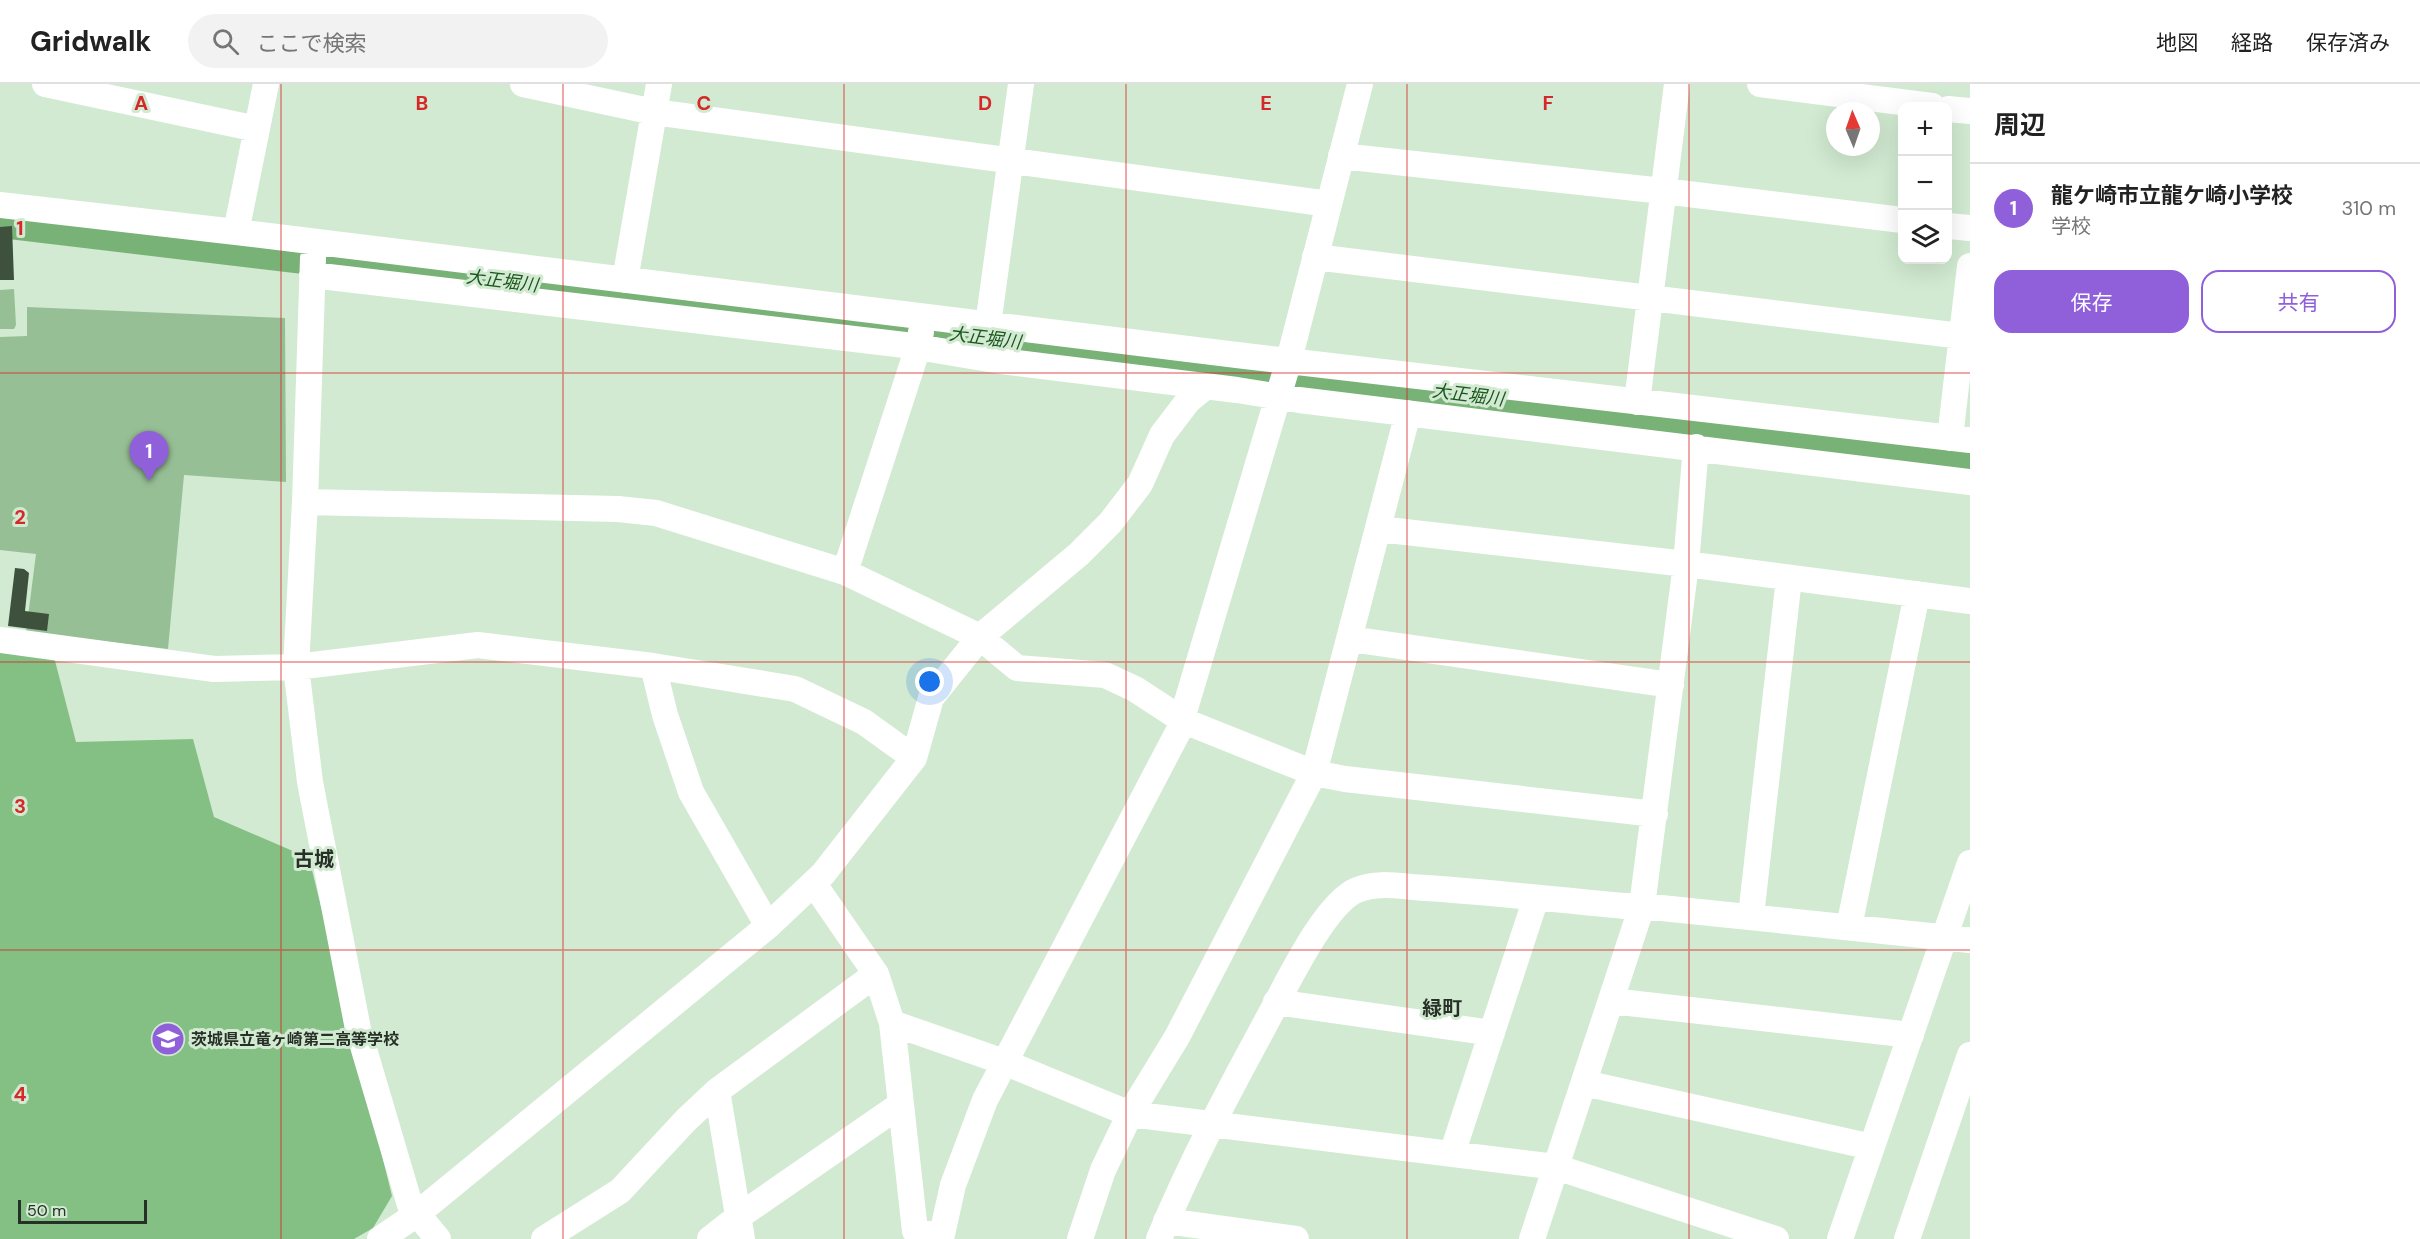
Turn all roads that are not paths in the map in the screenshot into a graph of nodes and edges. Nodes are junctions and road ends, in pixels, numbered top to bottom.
1 (45, 84) edge
2 (266, 84) edge
3 (523, 84) edge
4 (659, 84) edge
5 (1021, 84) edge
6 (1360, 84) edge
7 (1677, 84) edge
8 (1760, 84) edge
9 (104, 90) edge
10 (1901, 102) edge
11 (1952, 109) edge
12 (1970, 111) edge
13 (654, 112) junction
14 (257, 129) junction
15 (1341, 156) junction
16 (1011, 160) junction
17 (1663, 191) junction
18 (1329, 204) junction
19 (0, 206) edge
20 (1898, 220) edge
21 (1952, 226) edge
22 (1970, 228) edge
23 (236, 232) junction
24 (313, 243) junction
25 (1315, 257) junction
26 (1970, 266) edge
27 (312, 275) junction
28 (625, 280) junction
29 (1650, 299) junction
30 (988, 325) junction
31 (921, 333) junction
32 (1966, 336) edge
33 (1245, 356) junction
34 (1289, 360) junction
35 (1205, 387) junction
36 (1238, 388) junction
37 (1278, 397) junction
38 (1637, 402) junction
39 (1673, 409) junction
40 (1408, 413) junction
41 (1960, 439) edge
42 (1669, 441) junction
43 (1696, 447) junction
44 (1970, 482) edge
45 (306, 502) junction
46 (1379, 529) junction
47 (1686, 564) junction
48 (845, 572) junction
49 (1789, 578) junction
50 (1917, 594) junction
51 (1970, 601) edge
52 (980, 637) junction
53 (1350, 639) junction
54 (0, 640) edge
55 (653, 666) junction
56 (296, 667) junction
57 (1671, 685) junction
58 (1182, 720) junction
59 (914, 758) junction
60 (1314, 773) junction
61 (1655, 814) junction
62 (1970, 863) edge
63 (814, 884) junction
64 (1536, 898) junction
65 (1642, 906) junction
66 (1751, 916) junction
67 (768, 926) junction
68 (1849, 927) junction
69 (1945, 936) junction
70 (1970, 940) edge
71 (876, 974) junction
72 (1611, 1001) junction
73 (1276, 1002) junction
74 (892, 1023) junction
75 (1492, 1033) junction
76 (1911, 1035) junction
77 (1970, 1055) edge
78 (1004, 1062) junction
79 (1584, 1083) junction
80 (717, 1090) junction
81 (900, 1105) junction
82 (1130, 1114) junction
83 (1210, 1124) junction
84 (1872, 1147) junction
85 (1452, 1155) junction
86 (1556, 1167) junction
87 (417, 1214) junction
88 (740, 1228) edge
89 (1162, 1230) edge
90 (941, 1238) edge
91 (380, 1239) edge
92 (438, 1239) edge
93 (544, 1239) edge
94 (710, 1239) edge
95 (1080, 1239) edge
96 (1296, 1239) edge
97 (1532, 1239) edge
98 (1776, 1239) edge
99 (1840, 1239) edge
100 (1907, 1239) edge

1 - 9 street
2 - 14 street
3 - 13 street
4 - 13 street
5 - 16 street
6 - 15 street
7 - 17 street
8 - 10 street
9 - 14 street
11 - 12 street
13 - 16 street
13 - 28 street
14 - 23 street
15 - 17 street
15 - 18 street
16 - 18 street
16 - 30 street
17 - 20 street
17 - 29 street
18 - 25 street
19 - 23 street
21 - 22 street
23 - 24 street
24 - 27 street
24 - 28 street
25 - 29 street
25 - 34 street
26 - 32 street
27 - 31 street
27 - 45 street
28 - 31 street
29 - 32 street
29 - 38 street
30 - 31 street
30 - 33 street
31 - 35 street
31 - 48 street
32 - 41 street
33 - 34 street
33 - 36 street
34 - 37 street
34 - 38 street
35 - 36 street
35 - 52 street
36 - 37 street
37 - 40 street
37 - 58 street
38 - 39 street
39 - 41 street
39 - 42 street
40 - 42 street
40 - 46 street
42 - 43 street
43 - 44 street
43 - 47 street
45 - 48 street
45 - 56 street
46 - 47 street
46 - 53 street
47 - 49 street
47 - 57 street
48 - 52 street
49 - 50 street
49 - 66 street
50 - 51 street
50 - 68 street
52 - 58 street
52 - 59 street
53 - 57 street
53 - 60 street
54 - 56 street
55 - 56 street
55 - 59 street
55 - 67 street
56 - 87 street
57 - 61 street
58 - 60 street
58 - 78 street
59 - 63 street
60 - 61 street
60 - 82 street
61 - 65 street
62 - 69 street
63 - 67 street
63 - 71 street
64 - 65 street
64 - 73 street
64 - 75 street
65 - 66 street
65 - 72 street
66 - 68 street
67 - 87 street
68 - 69 street
69 - 70 street
69 - 76 street
71 - 74 street
71 - 80 street
72 - 76 street
72 - 79 street
73 - 75 street
73 - 83 street
74 - 78 street
74 - 81 street
75 - 85 street
76 - 84 street
77 - 100 street
78 - 82 street
78 - 90 street
79 - 84 street
79 - 86 street
80 - 88 street
80 - 93 street
81 - 88 street
81 - 90 street
82 - 83 street
82 - 95 street
83 - 85 street
83 - 89 street
84 - 99 street
85 - 86 street
86 - 97 street
86 - 98 street
87 - 91 street
87 - 92 street
88 - 94 street
89 - 96 street

